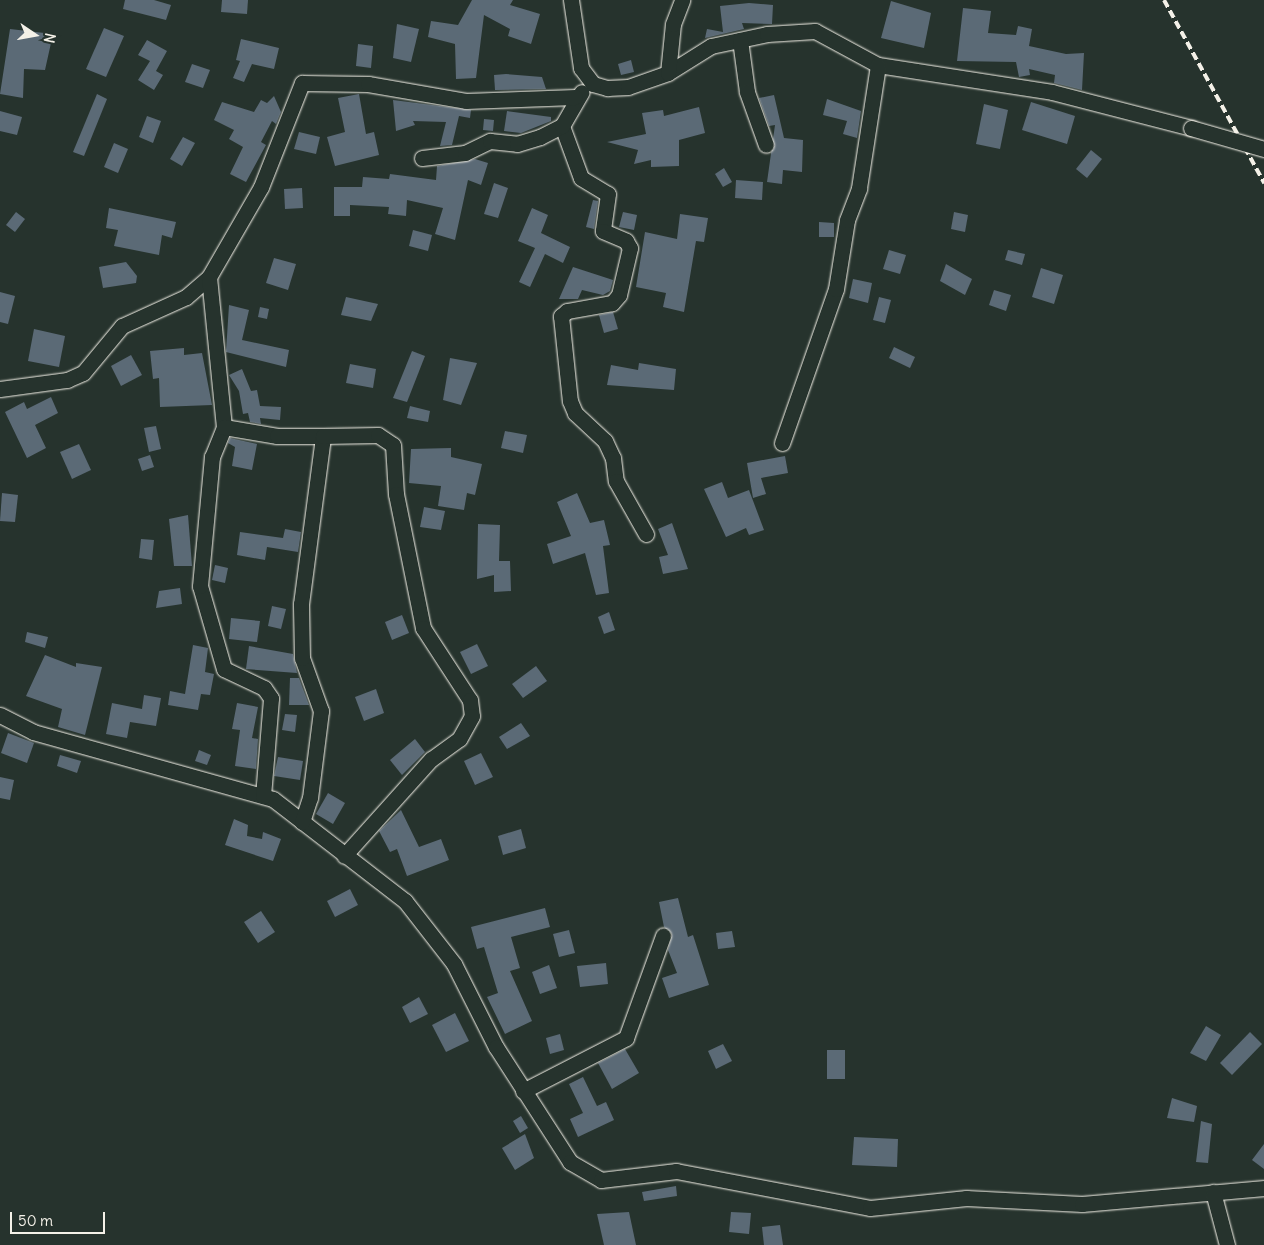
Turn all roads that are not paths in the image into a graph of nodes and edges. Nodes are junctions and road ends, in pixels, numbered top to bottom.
1 (571, 0) edge
2 (682, 0) edge
3 (740, 40) junction
4 (878, 64) junction
5 (668, 73) junction
6 (593, 84) junction
7 (575, 97) junction
8 (562, 126) junction
9 (766, 145) dead end
10 (1264, 149) edge
11 (422, 158) dead end
12 (209, 277) junction
13 (0, 389) edge
14 (224, 427) junction
15 (323, 436) junction
16 (782, 444) dead end
17 (646, 534) dead end
18 (0, 715) edge
19 (263, 796) junction
20 (302, 822) junction
21 (344, 856) junction
22 (663, 936) dead end
23 (523, 1091) junction
24 (1264, 1188) edge
25 (1213, 1192) junction
26 (1228, 1245) edge

1 - 6 street
2 - 5 street
3 - 4 street
3 - 5 street
3 - 9 street
4 - 10 street, bridge
4 - 16 street
5 - 6 street
6 - 7 street
7 - 8 street
7 - 12 street
8 - 11 street
8 - 17 street
12 - 13 street
12 - 14 street
14 - 15 street
14 - 19 street
15 - 20 street
15 - 21 street
18 - 19 street
19 - 20 street
20 - 21 street
21 - 23 street
22 - 23 street
23 - 25 street
24 - 25 street
25 - 26 street

